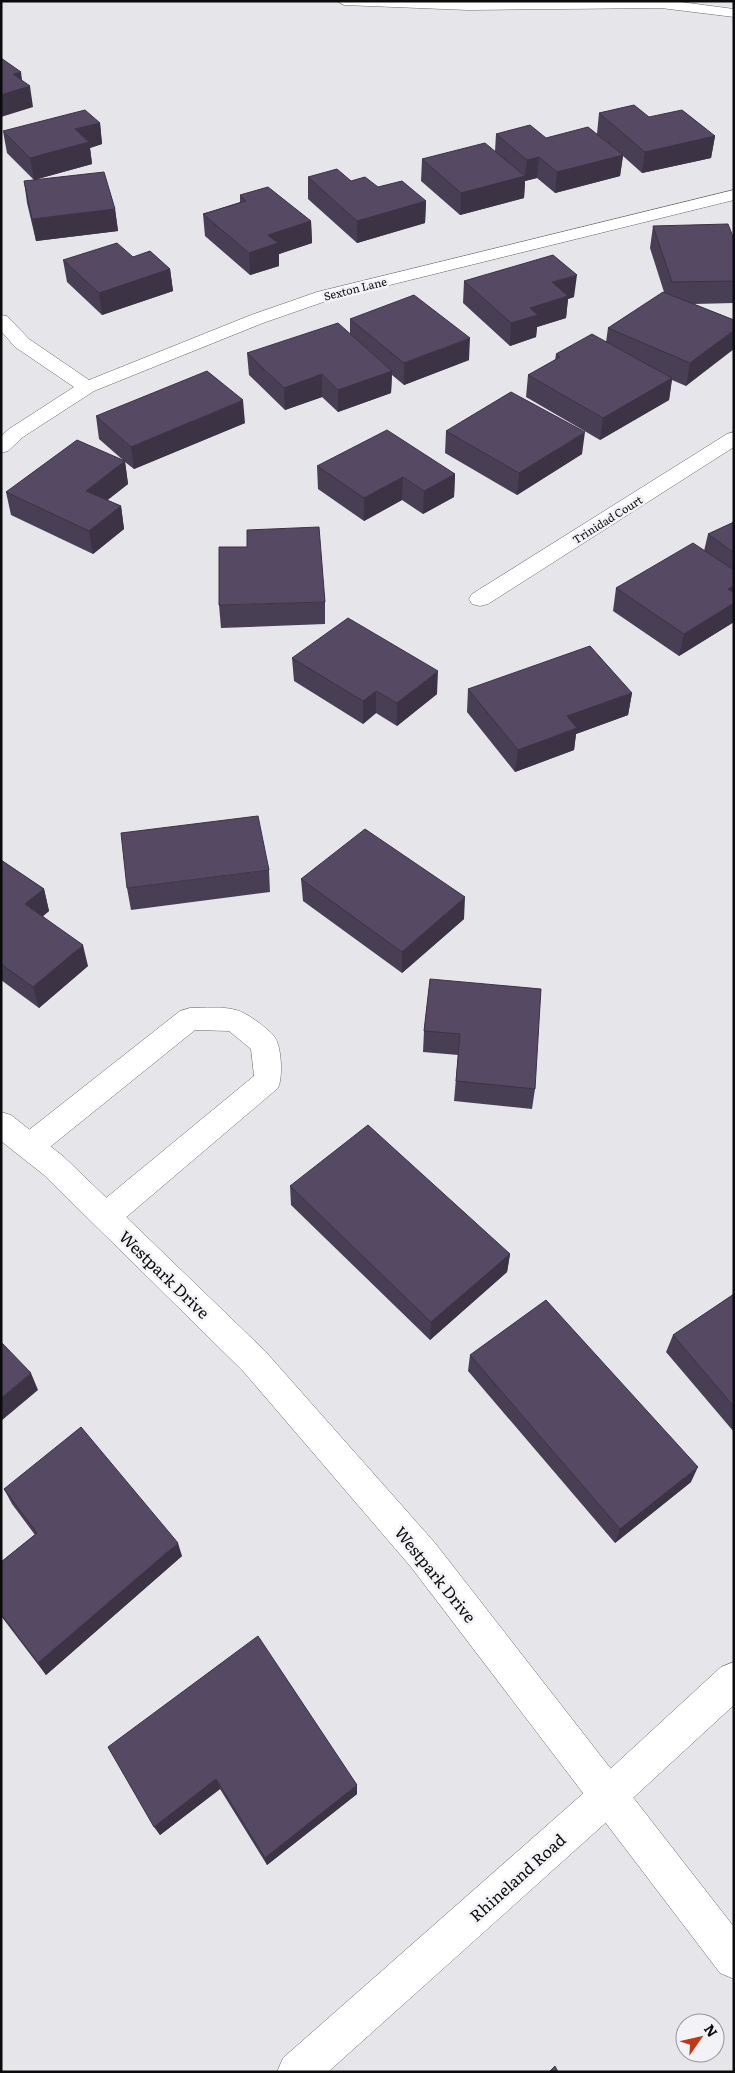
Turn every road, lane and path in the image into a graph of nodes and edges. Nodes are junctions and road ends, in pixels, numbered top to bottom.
1 (344, 1) edge
2 (734, 14) edge
3 (734, 195) edge
4 (1, 320) edge
5 (87, 387) junction
6 (734, 438) edge
7 (1, 447) edge
8 (480, 599) dead end
9 (1, 1124) edge
10 (30, 1146) junction
11 (106, 1216) junction
12 (734, 1680) edge
13 (608, 1796) junction
14 (734, 1960) edge
15 (297, 2072) edge

1 - 2 street
3 - 5 street, Sexton Lane
4 - 5 street
5 - 7 street, Sexton Lane
6 - 8 street, Trinidad Court
9 - 10 street, Westpark Drive
10 - 11 street, Westpark Drive
10 - 11 street
11 - 13 street, Westpark Drive
12 - 13 street, Rhineland Road
13 - 14 street, Westpark Drive
13 - 15 street, Rhineland Road

